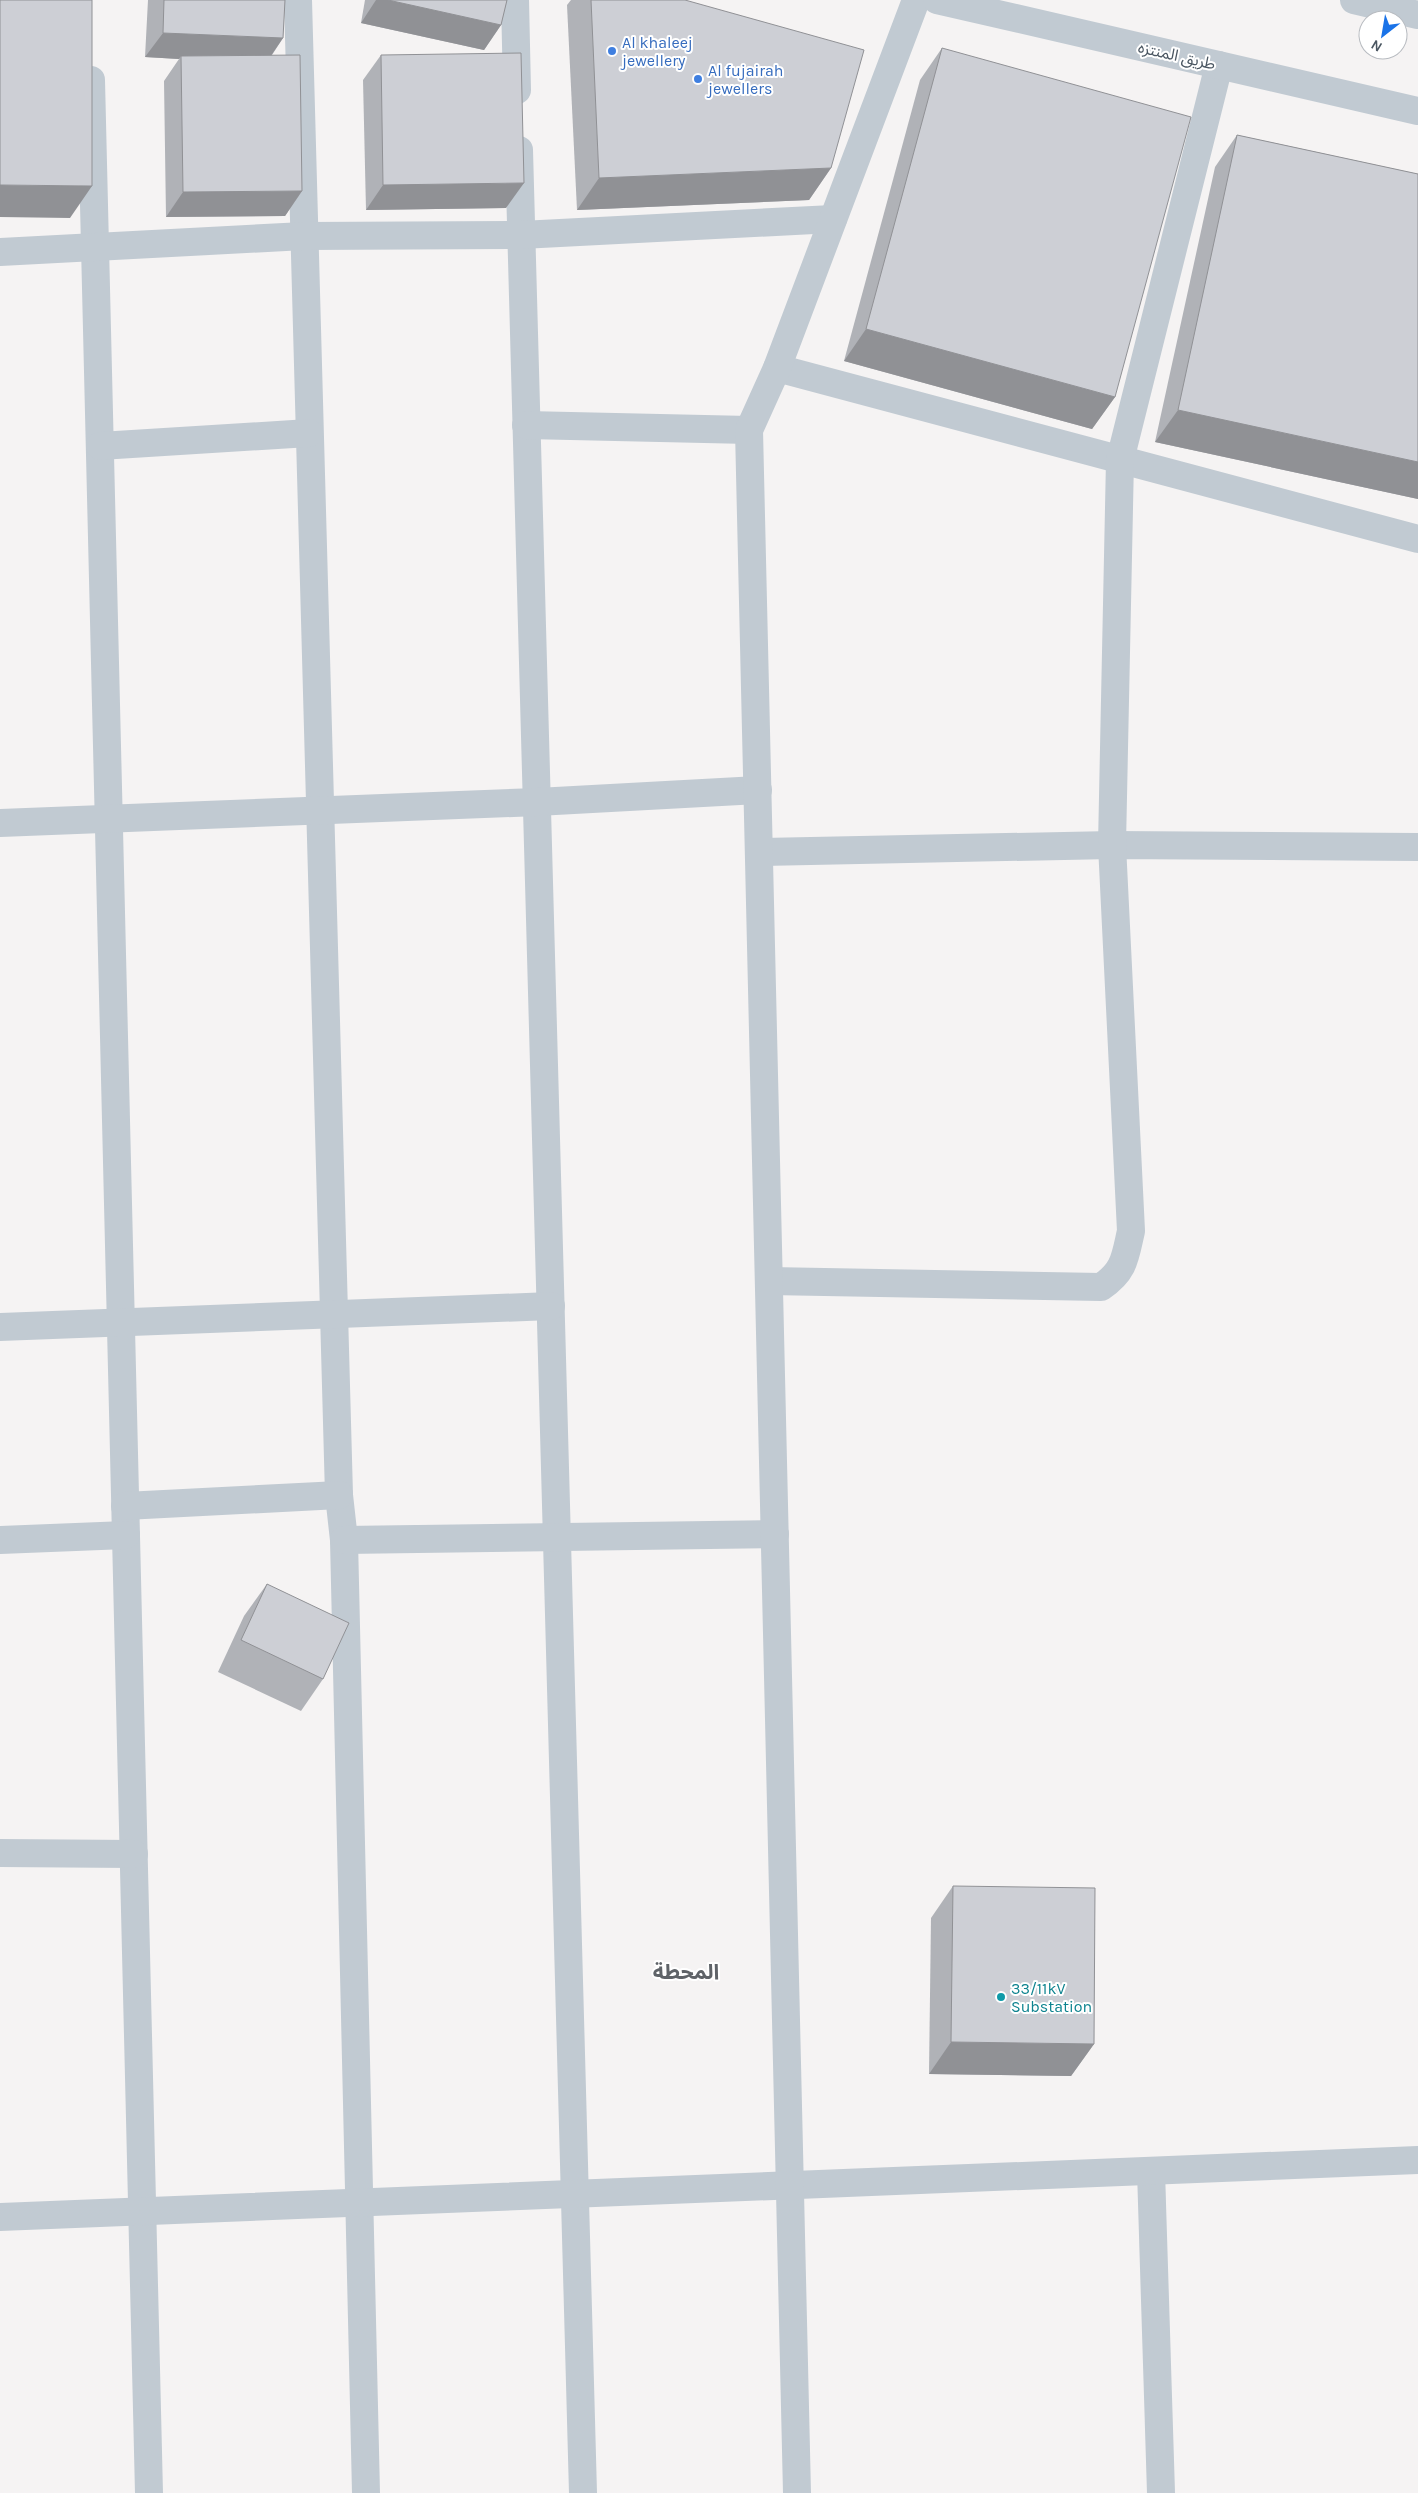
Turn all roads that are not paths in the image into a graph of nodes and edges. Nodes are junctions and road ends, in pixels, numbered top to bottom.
1 (298, 0) edge
2 (515, 0) edge
3 (916, 0) edge
4 (937, 0) edge
5 (1354, 0) edge
6 (1384, 4) edge
7 (1418, 16) edge
8 (91, 59) edge
9 (1219, 65) junction
10 (1418, 111) edge
11 (833, 219) junction
12 (521, 235) junction
13 (304, 236) junction
14 (95, 247) junction
15 (0, 252) edge
16 (777, 368) junction
17 (526, 425) junction
18 (749, 430) junction
19 (309, 432) junction
20 (100, 446) junction
21 (1120, 460) junction
22 (1418, 540) edge
23 (758, 790) junction
24 (537, 802) junction
25 (320, 810) junction
26 (108, 817) junction
27 (0, 823) edge
28 (1112, 845) junction
29 (1418, 847) edge
30 (759, 852) junction
31 (769, 1281) junction
32 (551, 1306) junction
33 (334, 1314) junction
34 (121, 1323) junction
35 (0, 1327) edge
36 (339, 1495) junction
37 (125, 1506) junction
38 (126, 1534) junction
39 (775, 1534) junction
40 (556, 1537) junction
41 (0, 1540) edge
42 (344, 1540) junction
43 (0, 1853) edge
44 (134, 1854) junction
45 (1418, 2160) edge
46 (1151, 2171) junction
47 (790, 2185) junction
48 (575, 2194) junction
49 (358, 2202) junction
50 (142, 2211) junction
51 (0, 2217) edge
52 (149, 2493) edge
53 (366, 2493) edge
54 (583, 2493) edge
55 (797, 2493) edge
56 (1161, 2493) edge

1 - 13 street
2 - 12 street
3 - 11 street
4 - 9 street, طريق المنتزه
5 - 6 street
6 - 7 street
8 - 14 street
9 - 10 street, طريق المنتزه
9 - 21 street
11 - 12 street
11 - 16 street
12 - 13 street
12 - 17 street
13 - 14 street
13 - 19 street
14 - 15 street
14 - 20 street
16 - 18 street
16 - 21 street
17 - 18 street
17 - 24 street
18 - 23 street
19 - 20 street
19 - 25 street
20 - 26 street
21 - 22 street
21 - 28 street
23 - 24 street
23 - 30 street
24 - 25 street
24 - 32 street
25 - 26 street
25 - 33 street
26 - 27 street
26 - 34 street
28 - 29 street
28 - 30 street
28 - 31 street
30 - 31 street
31 - 39 street
32 - 33 street
32 - 40 street
33 - 34 street
33 - 36 street
34 - 35 street
34 - 37 street
36 - 37 street
36 - 42 street
37 - 38 street
38 - 41 street
38 - 44 street
39 - 40 street
39 - 47 street
40 - 42 street
40 - 48 street
42 - 49 street
43 - 44 street
44 - 50 street
45 - 46 street
46 - 47 street
46 - 56 street
47 - 48 street
47 - 55 street
48 - 49 street
48 - 54 street
49 - 50 street
49 - 53 street
50 - 51 street
50 - 52 street

